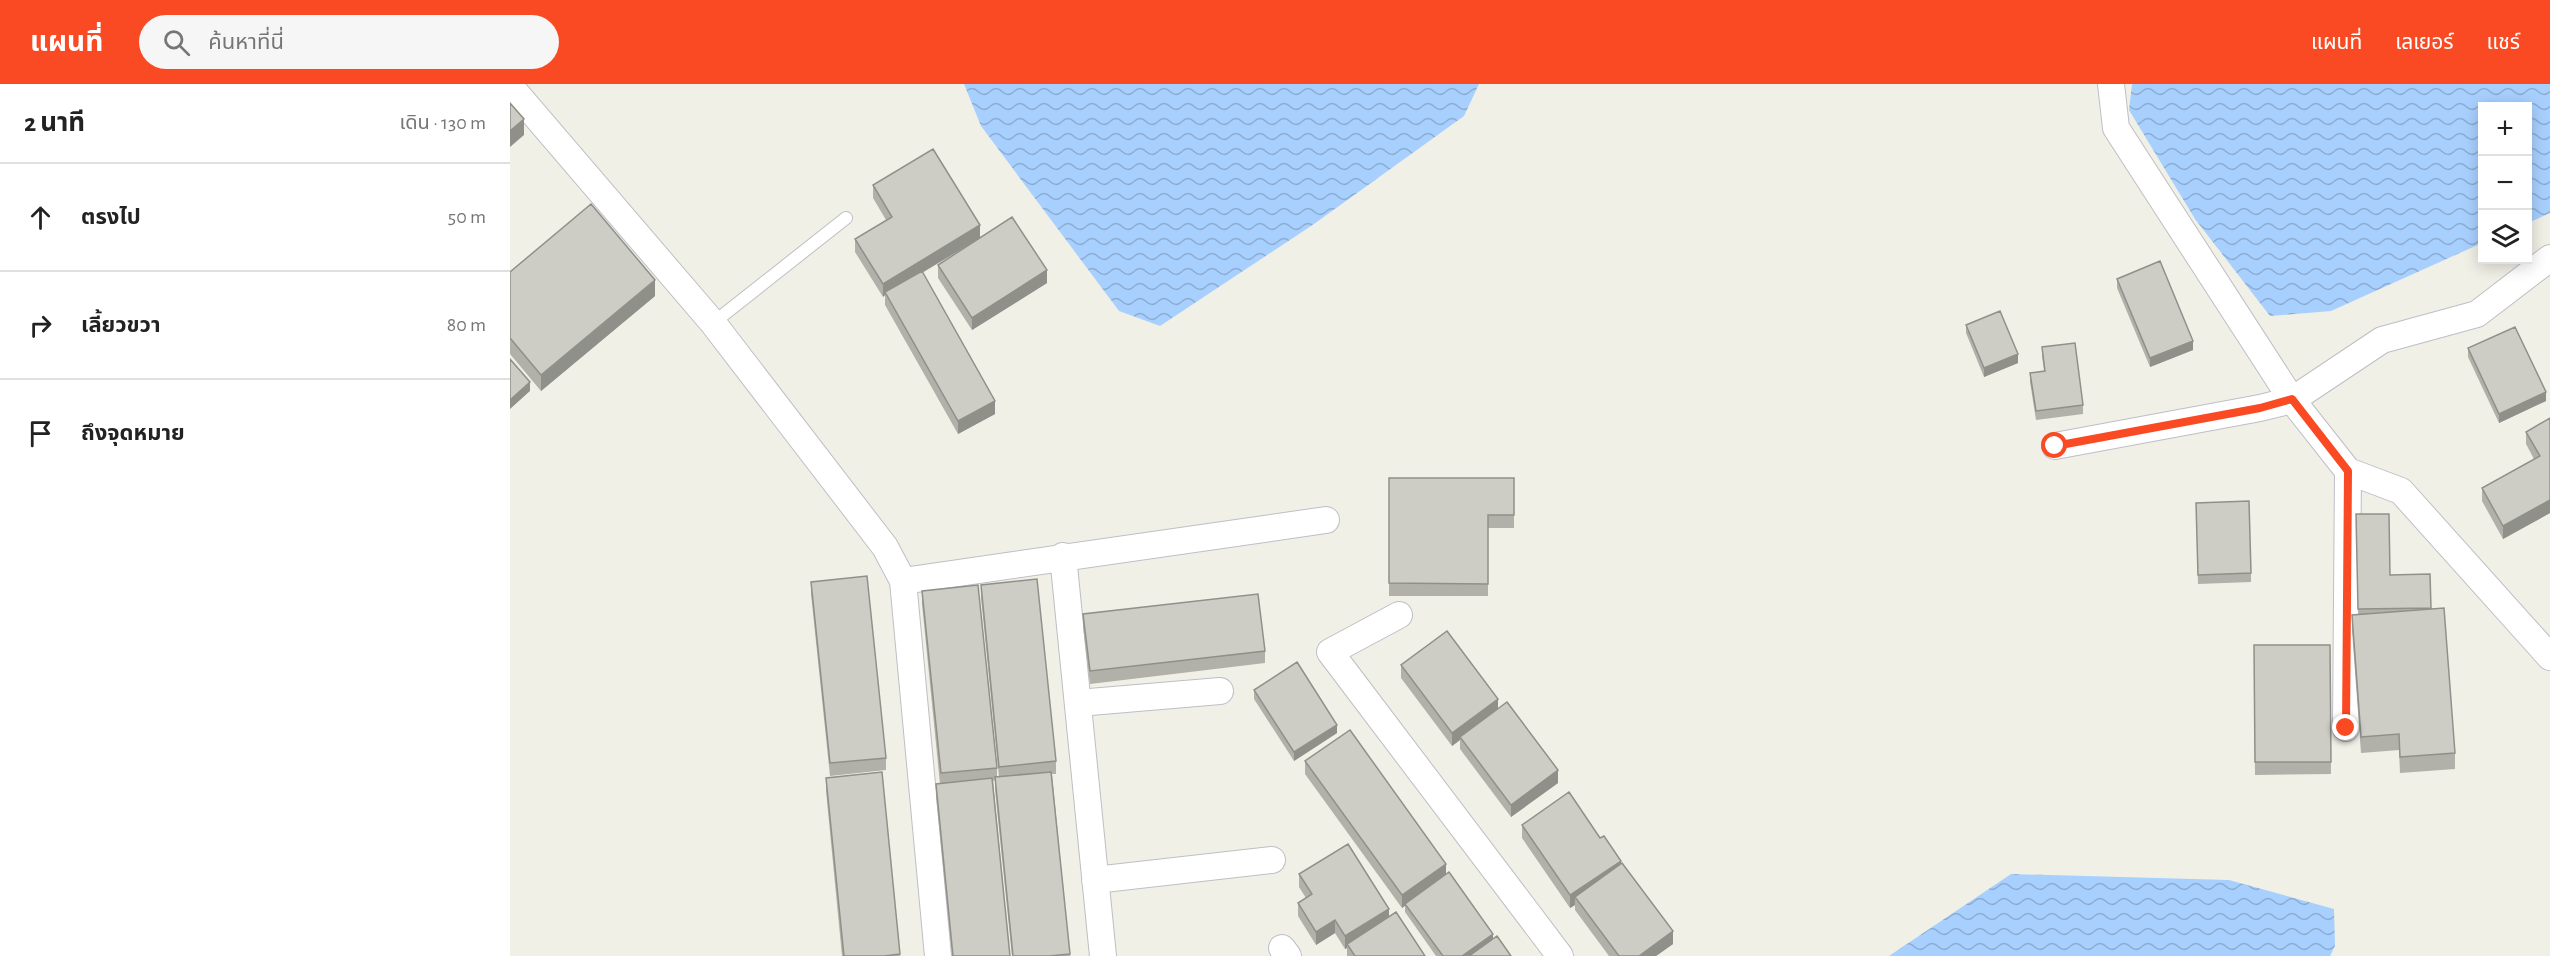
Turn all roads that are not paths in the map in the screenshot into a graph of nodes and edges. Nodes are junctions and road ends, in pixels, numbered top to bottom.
1 (2110, 84) edge
2 (510, 86) edge
3 (846, 218) dead end
4 (2550, 258) edge
5 (713, 323) junction
6 (2292, 399) junction
7 (2055, 446) dead end
8 (2348, 471) junction
9 (1326, 520) dead end
10 (1063, 556) junction
11 (903, 581) junction
12 (1399, 615) dead end
13 (2550, 657) edge
14 (1220, 691) dead end
15 (1078, 703) junction
16 (2346, 728) dead end
17 (1272, 860) dead end
18 (1095, 880) junction
19 (938, 956) edge
20 (1103, 956) edge
21 (1560, 956) edge

1 - 6 street
2 - 5 street
3 - 5 lane
4 - 6 street
5 - 11 street
6 - 7 street
6 - 8 street
8 - 13 street
8 - 16 street
9 - 10 street
10 - 11 street
10 - 15 street
11 - 19 street
12 - 21 street
14 - 15 street
15 - 18 street
17 - 18 street
18 - 20 street

